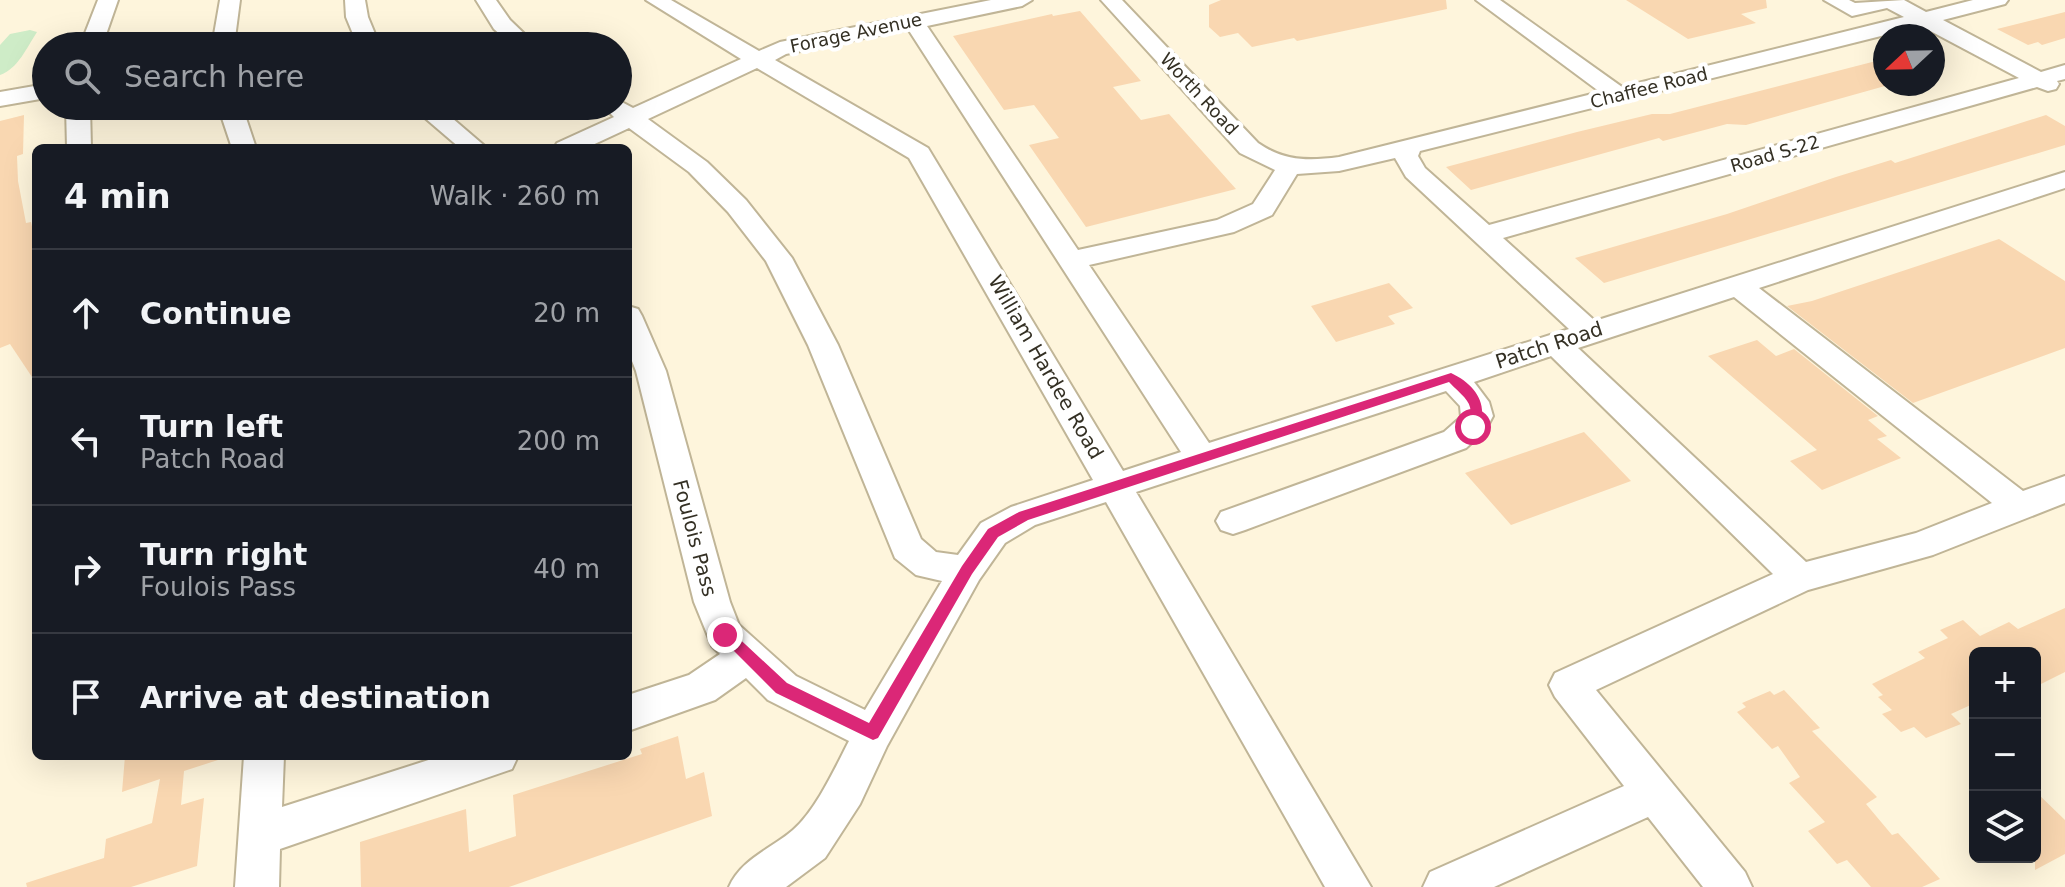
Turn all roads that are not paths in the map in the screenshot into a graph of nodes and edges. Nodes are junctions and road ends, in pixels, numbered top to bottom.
1 (108, 0) edge
2 (230, 0) edge
3 (355, 0) edge
4 (486, 0) edge
5 (656, 0) edge
6 (1022, 0) edge
7 (1111, 0) edge
8 (1486, 0) edge
9 (1834, 0) edge
10 (1889, 0) edge
11 (1998, 0) edge
12 (1924, 19) junction
13 (913, 21) junction
14 (96, 32) edge
15 (225, 32) edge
16 (363, 32) edge
17 (511, 32) edge
18 (757, 60) junction
19 (2065, 72) edge
20 (2040, 80) junction
21 (32, 93) edge
22 (2065, 93) edge
23 (1619, 95) junction
24 (0, 99) edge
25 (632, 109) edge
26 (632, 118) edge
27 (78, 120) edge
28 (235, 120) edge
29 (440, 120) edge
30 (611, 120) edge
31 (79, 144) edge
32 (243, 144) edge
33 (470, 144) edge
34 (572, 144) edge
35 (1409, 146) junction
36 (1293, 168) junction
37 (2065, 180) edge
38 (1485, 235) junction
39 (1071, 260) junction
40 (1737, 285) junction
41 (632, 326) edge
42 (1589, 332) junction
43 (1555, 343) junction
44 (1451, 377) junction
45 (1202, 458) junction
46 (1116, 486) junction
47 (2065, 489) edge
48 (2021, 508) junction
49 (1233, 521) dead end
50 (967, 570) junction
51 (1800, 578) junction
52 (746, 657) junction
53 (632, 712) edge
54 (873, 733) junction
55 (264, 760) edge
56 (486, 760) edge
57 (1653, 794) junction
58 (260, 835) junction
59 (1725, 886) edge
60 (257, 887) edge
61 (751, 887) edge
62 (1349, 887) edge
63 (1445, 887) edge

1 - 14 street
2 - 15 street
3 - 16 street
4 - 17 street
5 - 18 street, William Hardee Road
6 - 13 street, Forage Avenue
7 - 36 street, Worth Road
8 - 23 street
9 - 10 street
10 - 12 street
11 - 12 street, Chaffee Road
12 - 20 street
12 - 23 street, Chaffee Road
13 - 18 street, Forage Avenue
13 - 39 street
18 - 25 street, Forage Avenue
18 - 46 street, William Hardee Road
19 - 20 street, Road S-22
20 - 22 street
20 - 38 street, Road S-22
21 - 24 street
23 - 35 street, Chaffee Road
26 - 50 street
27 - 31 street
28 - 32 street
29 - 33 street
30 - 34 street, Forage Avenue
35 - 36 street, Chaffee Road
35 - 38 street
36 - 39 street
37 - 40 street, Patch Road
38 - 42 street
39 - 45 street
40 - 42 street, Patch Road
40 - 48 street
41 - 52 street, Foulois Pass
42 - 43 street, Patch Road
43 - 44 street, Patch Road
43 - 51 street
44 - 45 street, Patch Road
44 - 49 street
45 - 46 street, Patch Road
46 - 50 street, Patch Road
46 - 62 street, William Hardee Road
47 - 48 street
48 - 51 street
50 - 54 street, Patch Road
51 - 57 street
52 - 53 street
52 - 54 street, Foulois Pass
54 - 61 street, Patch Road
55 - 58 street
56 - 58 street
57 - 59 street
57 - 63 street
58 - 60 street

